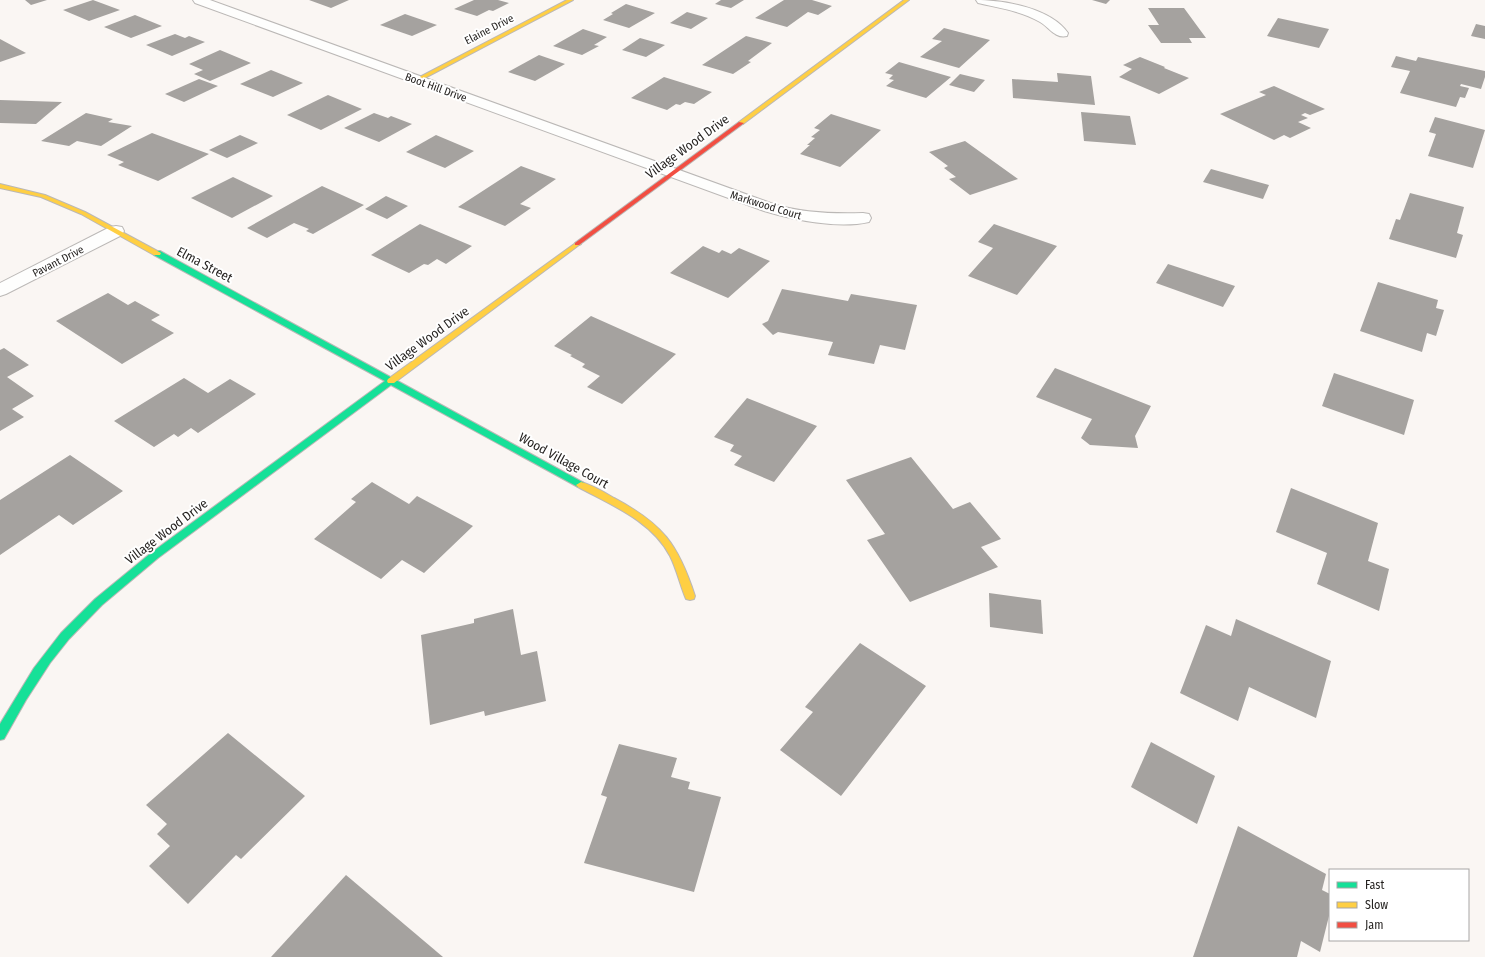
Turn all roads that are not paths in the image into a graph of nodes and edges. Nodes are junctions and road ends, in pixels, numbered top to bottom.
1 (199, 0) edge
2 (230, 0) edge
3 (571, 0) edge
4 (907, 0) edge
5 (982, 0) edge
6 (216, 6) junction
7 (1062, 33) dead end
8 (417, 80) junction
9 (672, 173) junction
10 (0, 186) edge
11 (863, 218) dead end
12 (116, 231) junction
13 (0, 290) edge
14 (392, 380) junction
15 (690, 596) dead end
16 (0, 735) edge

1 - 6 street, Boot Hill Drive
2 - 6 street
3 - 8 street, Elaine Drive
4 - 9 street, Village Wood Drive
5 - 7 street
6 - 8 street, Boot Hill Drive
8 - 9 street, Boot Hill Drive
9 - 11 street, Markwood Court
9 - 14 street, Village Wood Drive
10 - 12 street, Elma Street
12 - 13 street, Pavant Drive
12 - 14 street, Elma Street
14 - 15 street, Wood Village Court
14 - 16 street, Village Wood Drive

